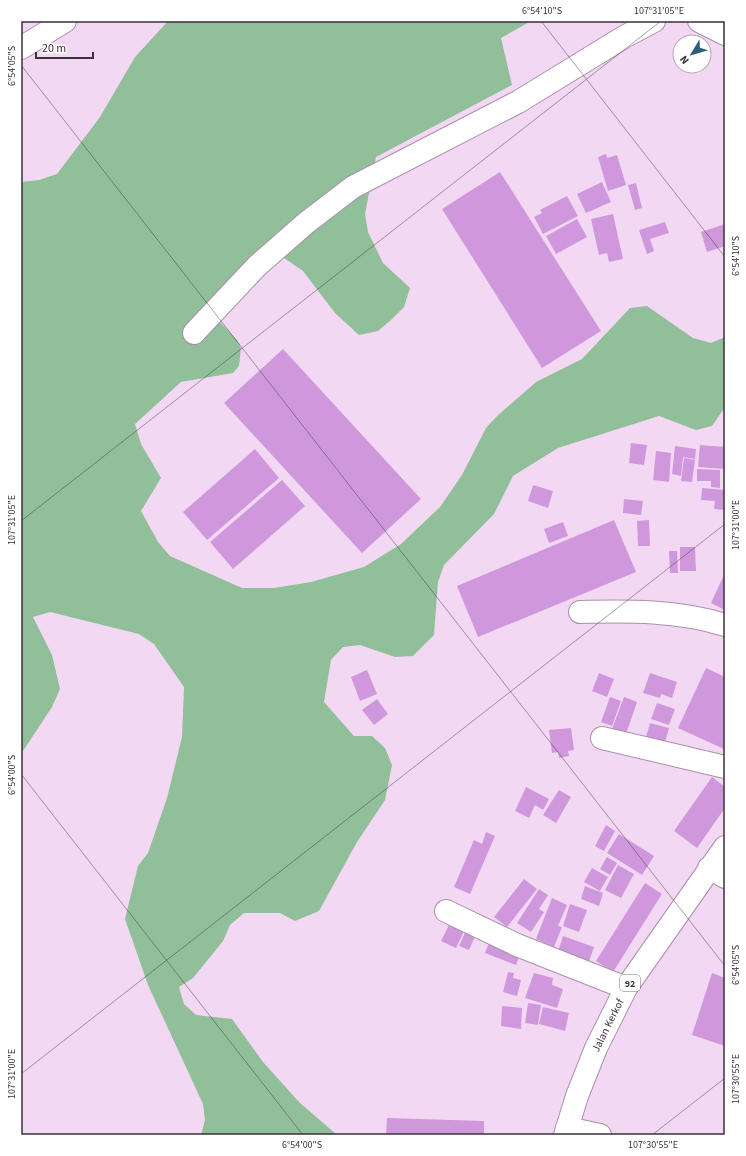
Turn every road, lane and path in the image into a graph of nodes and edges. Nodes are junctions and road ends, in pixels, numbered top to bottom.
1 (65, 21) edge
2 (654, 21) edge
3 (698, 21) edge
4 (725, 34) edge
5 (21, 48) edge
6 (194, 333) dead end
7 (580, 612) dead end
8 (725, 625) edge
9 (602, 738) dead end
10 (725, 768) edge
11 (725, 846) edge
12 (717, 872) edge
13 (446, 911) dead end
14 (626, 988) junction
15 (566, 1131) edge
16 (600, 1135) edge

1 - 5 street
2 - 6 street
3 - 4 street
7 - 8 street
9 - 10 street
11 - 12 street, Jalan Kerkof / 92
12 - 14 street, Jalan Kerkof / 92
13 - 14 street
14 - 15 street, Jalan Kerkof / 92
15 - 16 street

